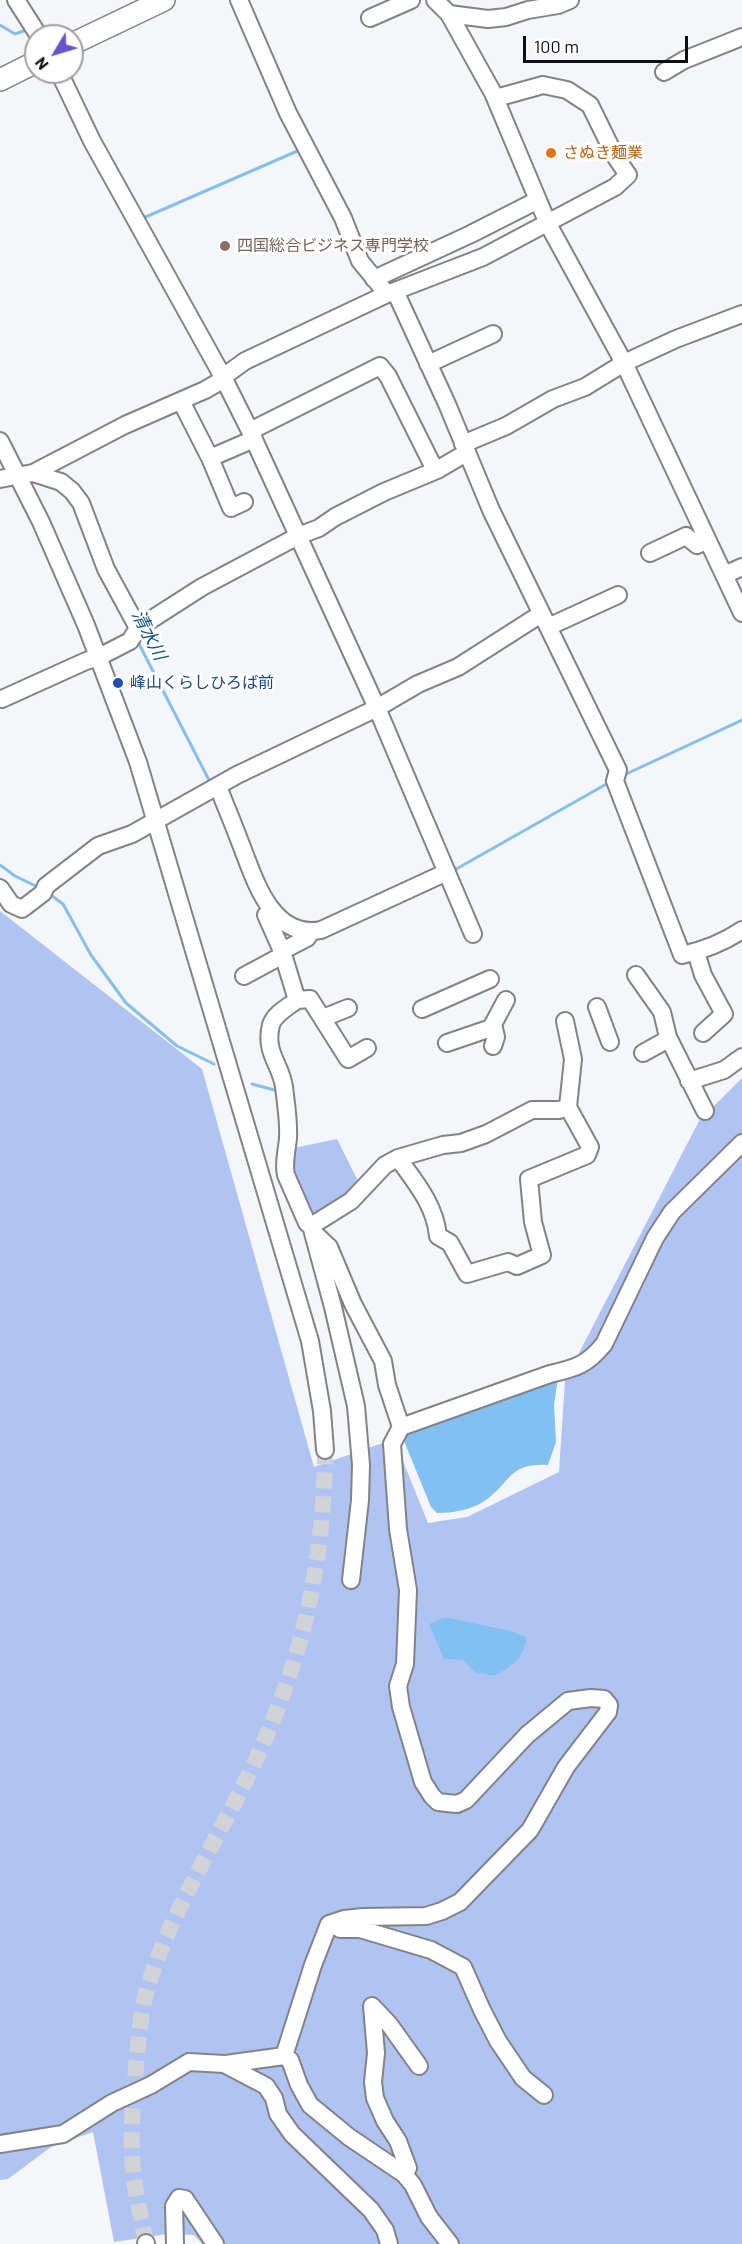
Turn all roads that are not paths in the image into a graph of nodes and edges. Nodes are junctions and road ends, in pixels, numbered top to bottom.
1 (16, 0) edge
2 (164, 0) edge
3 (239, 0) edge
4 (411, 0) edge
5 (435, 0) edge
6 (570, 0) edge
7 (449, 14) junction
8 (370, 18) dead end
9 (31, 24) edge
10 (742, 37) edge
11 (84, 38) edge
12 (24, 68) edge
13 (664, 72) dead end
14 (0, 80) edge
15 (65, 84) edge
16 (496, 98) junction
17 (538, 200) junction
18 (548, 224) junction
19 (374, 279) junction
20 (391, 293) junction
21 (742, 314) edge
22 (493, 334) dead end
23 (624, 363) junction
24 (428, 364) junction
25 (224, 378) junction
26 (181, 400) junction
27 (252, 435) junction
28 (0, 441) edge
29 (465, 448) junction
30 (210, 458) junction
31 (437, 470) junction
32 (26, 475) junction
33 (0, 479) edge
34 (244, 502) dead end
35 (298, 536) junction
36 (707, 540) junction
37 (650, 553) dead end
38 (742, 567) edge
39 (724, 575) junction
40 (618, 595) dead end
41 (742, 613) edge
42 (545, 620) junction
43 (134, 633) junction
44 (99, 657) junction
45 (2, 699) dead end
46 (376, 708) junction
47 (213, 789) junction
48 (156, 820) junction
49 (447, 872) junction
50 (0, 888) edge
51 (269, 912) junction
52 (742, 930) edge
53 (472, 934) dead end
54 (309, 935) junction
55 (696, 952) junction
56 (282, 953) junction
57 (636, 975) dead end
58 (244, 976) dead end
59 (490, 979) dead end
60 (297, 1000) junction
61 (506, 1000) dead end
62 (597, 1007) dead end
63 (348, 1008) dead end
64 (422, 1009) dead end
65 (322, 1018) junction
66 (565, 1021) dead end
67 (493, 1024) junction
68 (703, 1033) dead end
69 (668, 1037) junction
70 (610, 1042) dead end
71 (447, 1043) dead end
72 (494, 1046) dead end
73 (367, 1048) dead end
74 (643, 1053) dead end
75 (742, 1057) edge
76 (689, 1081) junction
77 (567, 1107) junction
78 (705, 1111) dead end
79 (742, 1143) edge
80 (398, 1158) junction
81 (312, 1229) junction
82 (401, 1427) junction
83 (326, 1450) tunnel mouth
84 (351, 1581) dead end
85 (327, 1929) junction
86 (284, 2056) junction
87 (224, 2064) junction
88 (419, 2066) dead end
89 (544, 2095) dead end
90 (0, 2144) edge
91 (404, 2174) junction
92 (176, 2244) edge
93 (215, 2244) edge
94 (389, 2244) edge
95 (450, 2244) edge

1 - 9 street
2 - 11 main road
3 - 19 street
4 - 8 street
5 - 7 street
6 - 7 street
7 - 16 street
10 - 13 street
12 - 14 main road
15 - 25 street
16 - 17 street
16 - 18 street
17 - 18 street
17 - 19 street
18 - 20 street
18 - 23 street
19 - 20 street
20 - 24 street
20 - 25 street
21 - 23 street
22 - 24 street
23 - 29 street
23 - 36 street
24 - 29 street
25 - 26 street
25 - 27 street
26 - 30 street
26 - 32 street
27 - 30 street
27 - 31 street
27 - 35 street
28 - 32 street
29 - 31 street
29 - 42 street
30 - 34 street
31 - 35 street
32 - 33 street
32 - 43 street
32 - 44 street
35 - 43 street
35 - 46 street
36 - 37 street
36 - 39 street
38 - 39 street
39 - 41 street
40 - 42 street
42 - 46 street
42 - 55 street
43 - 44 street
44 - 45 street
44 - 48 street
46 - 47 street
46 - 49 street
47 - 48 street
47 - 51 street
48 - 50 street
48 - 83 street
49 - 53 street
49 - 54 street
51 - 54 street
51 - 56 street
52 - 55 street
54 - 56 street
55 - 68 street
56 - 58 street
56 - 60 street
57 - 69 street
59 - 64 street
60 - 65 street
60 - 81 street
61 - 67 street
62 - 70 street
63 - 65 street
65 - 73 street
66 - 77 street
67 - 71 street
67 - 72 street
69 - 74 street
69 - 76 street
75 - 76 street
76 - 78 street
77 - 80 street
77 - 80 street
79 - 82 street
80 - 81 street
81 - 82 street
81 - 84 street
82 - 85 street
85 - 86 street
85 - 89 street
86 - 87 street
86 - 91 street
87 - 90 street
87 - 94 street
88 - 91 street
91 - 95 street
92 - 93 street

